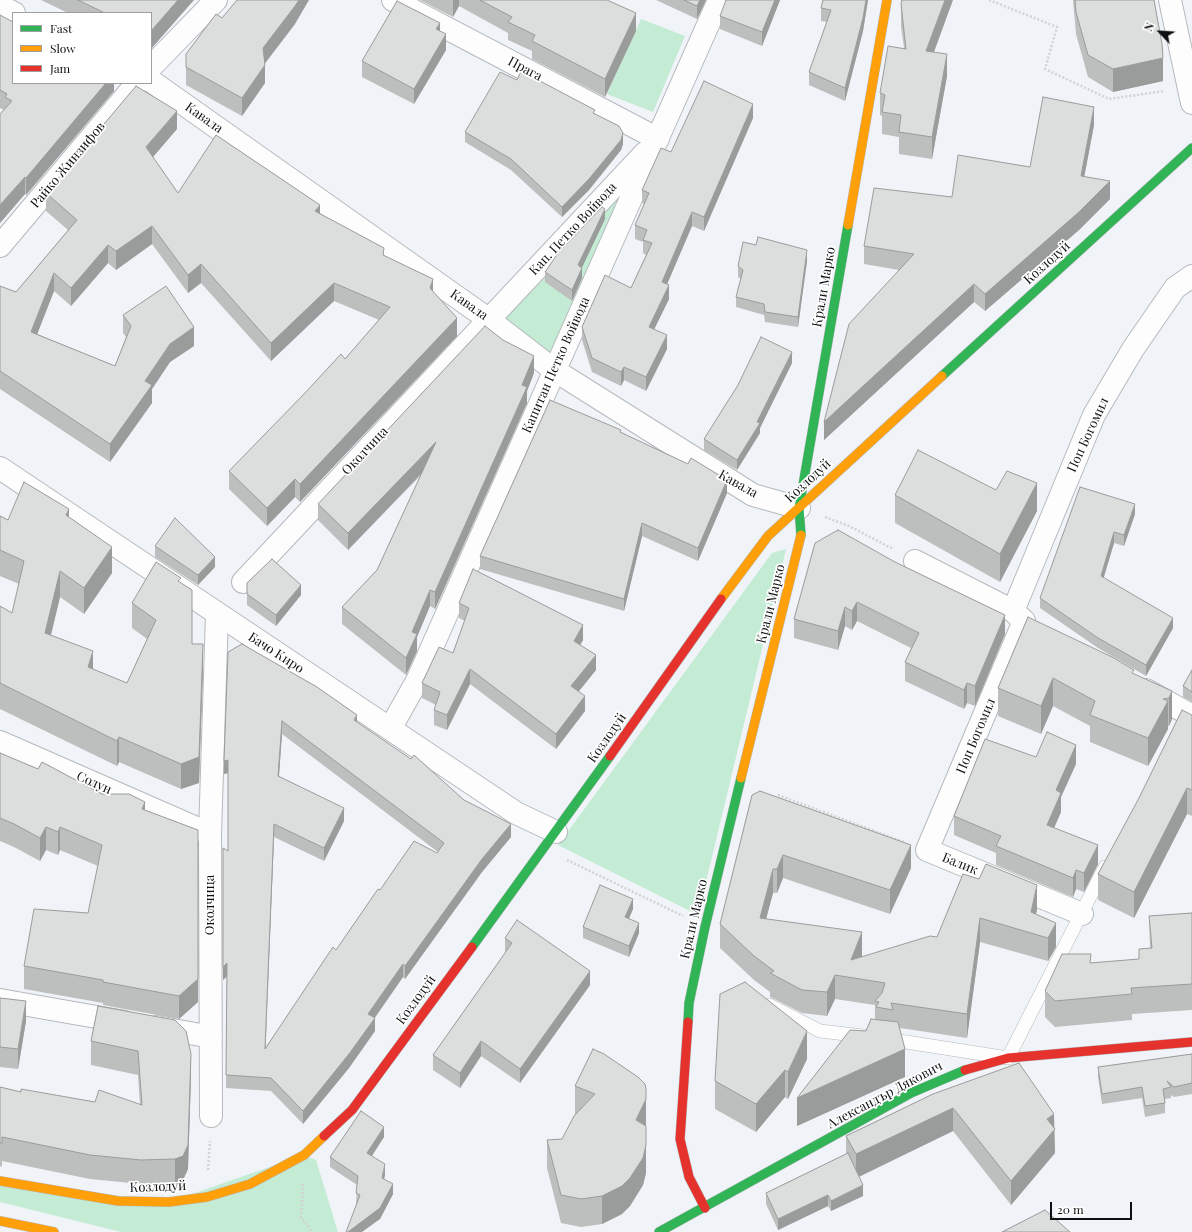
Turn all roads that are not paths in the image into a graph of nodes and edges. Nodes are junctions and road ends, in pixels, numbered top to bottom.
1 (216, 0) edge
2 (393, 0) edge
3 (719, 0) edge
4 (887, 0) edge
5 (1170, 0) edge
6 (0, 6) edge
7 (12, 12) edge
8 (152, 66) edge
9 (152, 82) edge
10 (136, 84) edge
11 (1190, 95) edge
12 (658, 139) junction
13 (1192, 148) edge
14 (0, 246) edge
15 (1192, 276) edge
16 (488, 319) junction
17 (554, 370) junction
18 (0, 468) edge
19 (799, 508) junction
20 (915, 560) road end
21 (243, 582) dead end
22 (217, 614) junction
23 (1018, 616) junction
24 (1044, 632) edge
25 (1131, 682) edge
26 (1185, 718) edge
27 (390, 729) junction
28 (0, 742) edge
29 (556, 832) junction
30 (210, 834) junction
31 (927, 850) joint
32 (1110, 858) edge
33 (1082, 914) junction
34 (0, 1000) edge
35 (760, 1000) edge
36 (211, 1037) junction
37 (1192, 1042) edge
38 (1008, 1058) junction
39 (211, 1116) road end
40 (0, 1181) edge
41 (705, 1208) junction
42 (0, 1221) edge
43 (680, 1227) edge
44 (54, 1232) edge
45 (659, 1232) edge

1 - 8 street
2 - 12 street, Прага
3 - 12 street, Капитан Петко Войвода
4 - 19 street, Крали Марко
5 - 11 street
6 - 7 street
9 - 16 street, Кавала
10 - 14 street, Райко Жинзифов
12 - 16 street, Кап. Петко Войвода
12 - 17 street, Капитан Петко Войвода
13 - 19 street, Козлодуй
15 - 23 street, Поп Богомил
16 - 17 street, Кавала
16 - 21 street, Околчица
17 - 19 street, Кавала
17 - 27 street, Капитан Петко Войвода
18 - 22 street, Бачо Киро
19 - 29 street, Козлодуй
19 - 41 street, Крали Марко
20 - 23 street
22 - 27 street, Бачо Киро
22 - 30 street, Околчица
23 - 24 street
23 - 31 street, Поп Богомил
25 - 26 street
27 - 29 street, Бачо Киро
28 - 30 street, Солун
29 - 40 street, Козлодуй
30 - 36 street, Околчица
31 - 33 street, Балик
32 - 33 lane
33 - 38 lane
34 - 36 street
35 - 38 lane
36 - 39 street, Околчица
37 - 38 street, Александър Дякович
38 - 41 street, Александър Дякович
41 - 43 street, Александър Дякович
42 - 44 street
43 - 45 street, Александър Дякович

